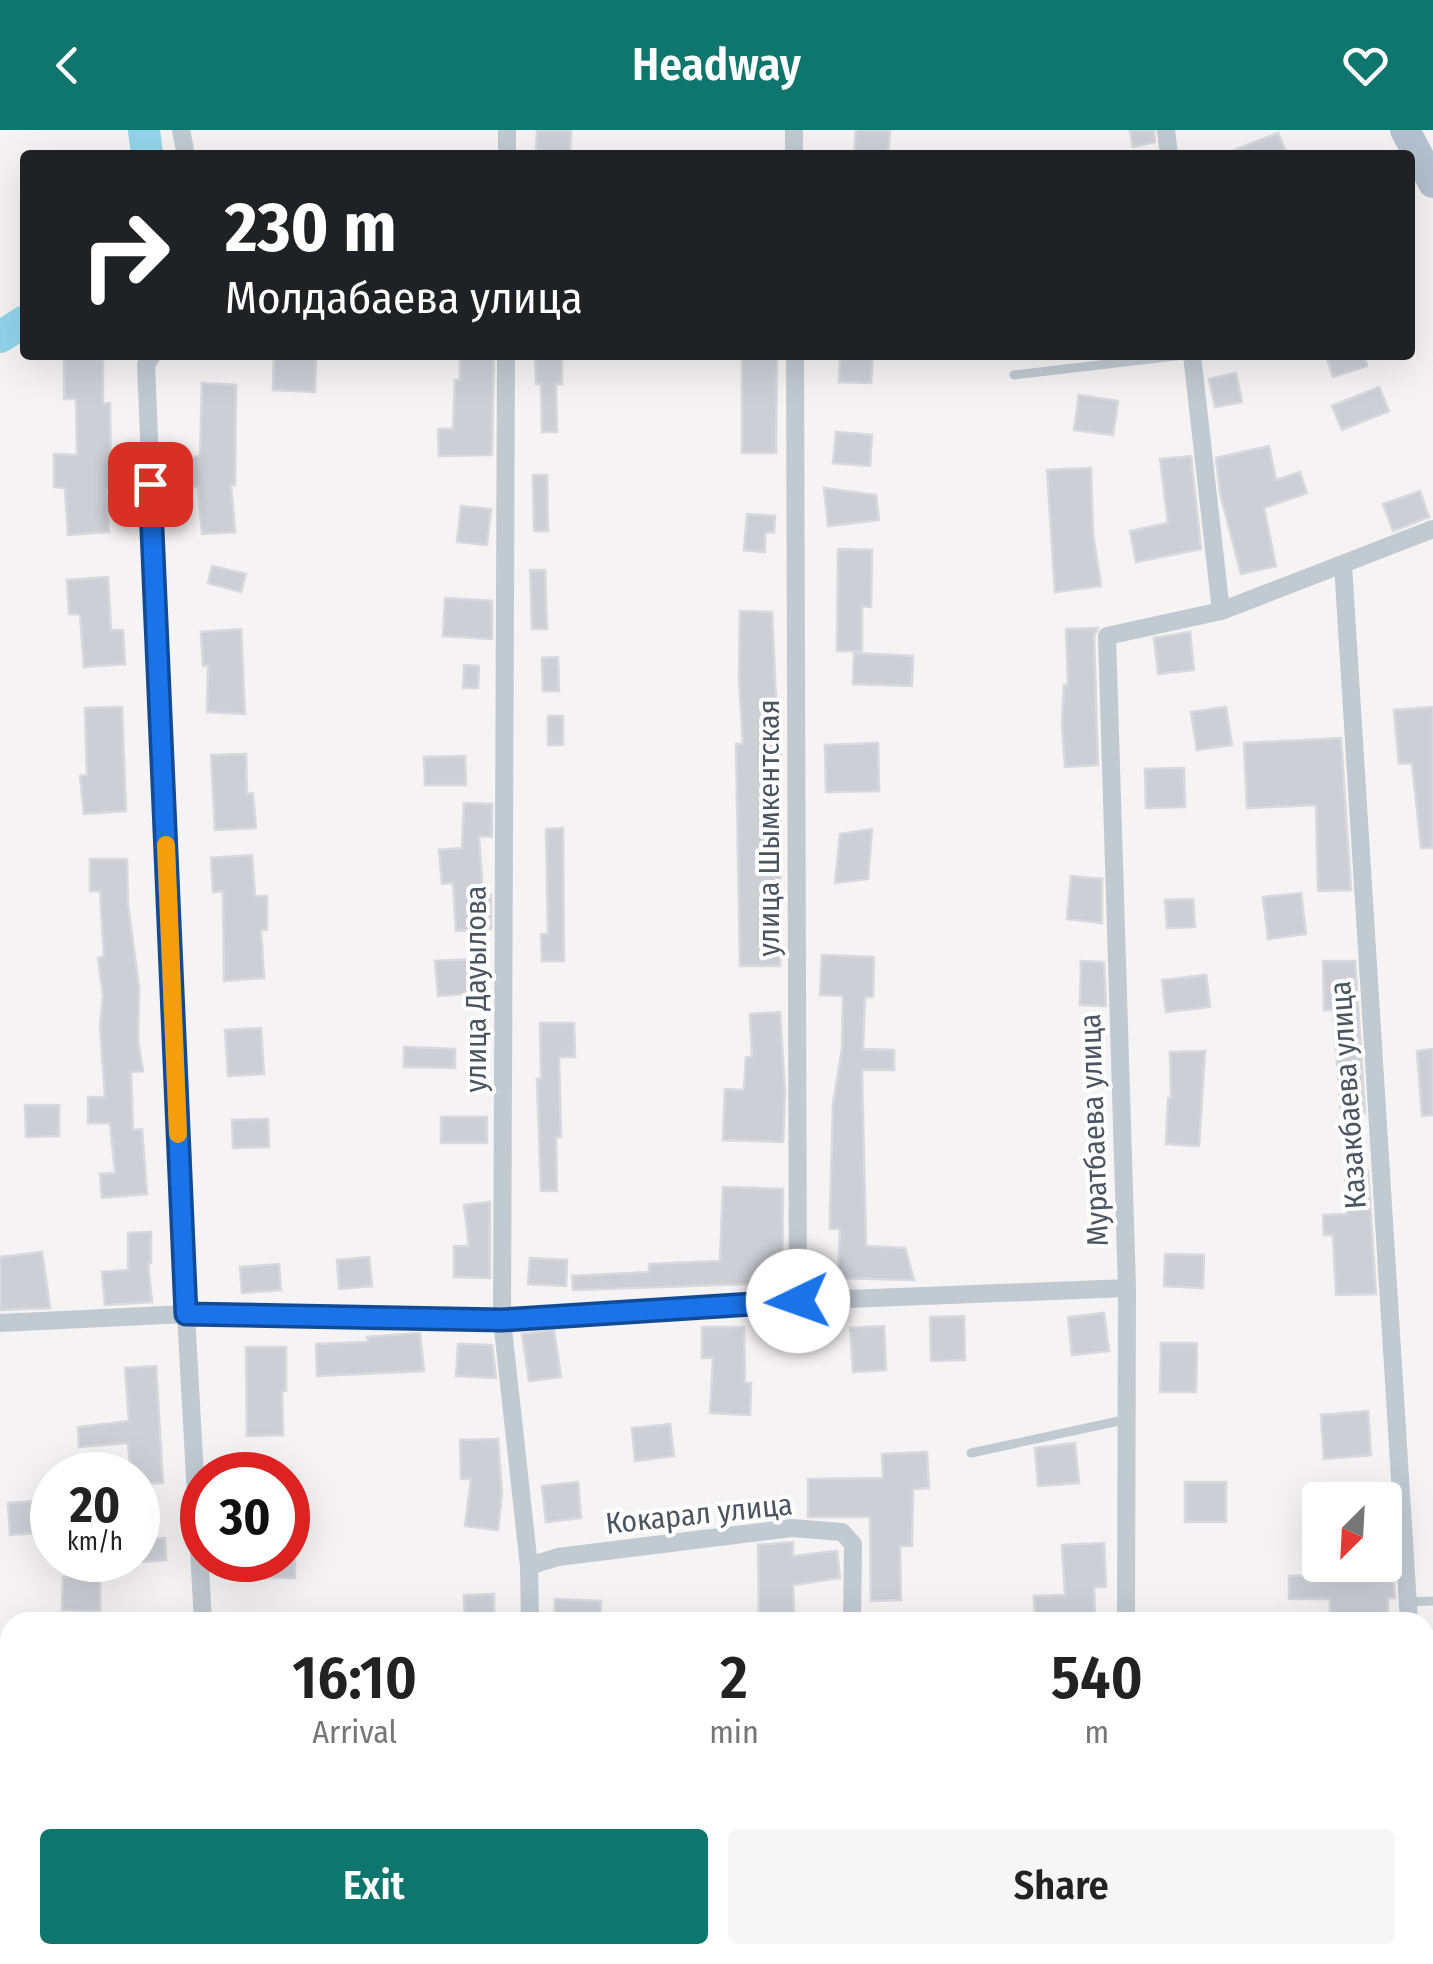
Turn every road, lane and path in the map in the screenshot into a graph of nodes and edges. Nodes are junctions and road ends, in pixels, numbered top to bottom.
1 (1405, 130) edge
2 (1433, 184) edge
3 (149, 360) edge
4 (506, 360) edge
5 (795, 360) edge
6 (1139, 360) edge
7 (1193, 360) edge
8 (1014, 374) dead end
9 (1433, 529) edge
10 (1343, 564) junction
11 (1221, 611) junction
12 (1127, 1288) junction
13 (798, 1301) junction
14 (186, 1314) junction
15 (502, 1320) junction
16 (0, 1324) edge
17 (1128, 1419) junction
18 (971, 1453) dead end
19 (529, 1566) junction
20 (1433, 1601) edge
21 (1408, 1602) junction
22 (202, 1612) edge
23 (530, 1612) edge
24 (852, 1612) edge
25 (1126, 1612) edge
26 (1408, 1612) edge

1 - 2 main road
3 - 14 street
4 - 15 street, улица Дауылова
5 - 13 street, улица Шымкентская
6 - 8 lane
7 - 11 street
9 - 10 street
10 - 11 street
10 - 21 street, Казакбаева улица
11 - 12 street, Муратбаева улица
12 - 13 street
12 - 17 street, Муратбаева улица
13 - 15 street
14 - 15 street
14 - 16 street
14 - 22 street
15 - 19 street, улица Дауылова
17 - 18 lane
17 - 25 street, Муратбаева улица
19 - 23 street, улица Дауылова
19 - 24 street, Кокарал улица
20 - 21 lane
21 - 26 street, Казакбаева улица

